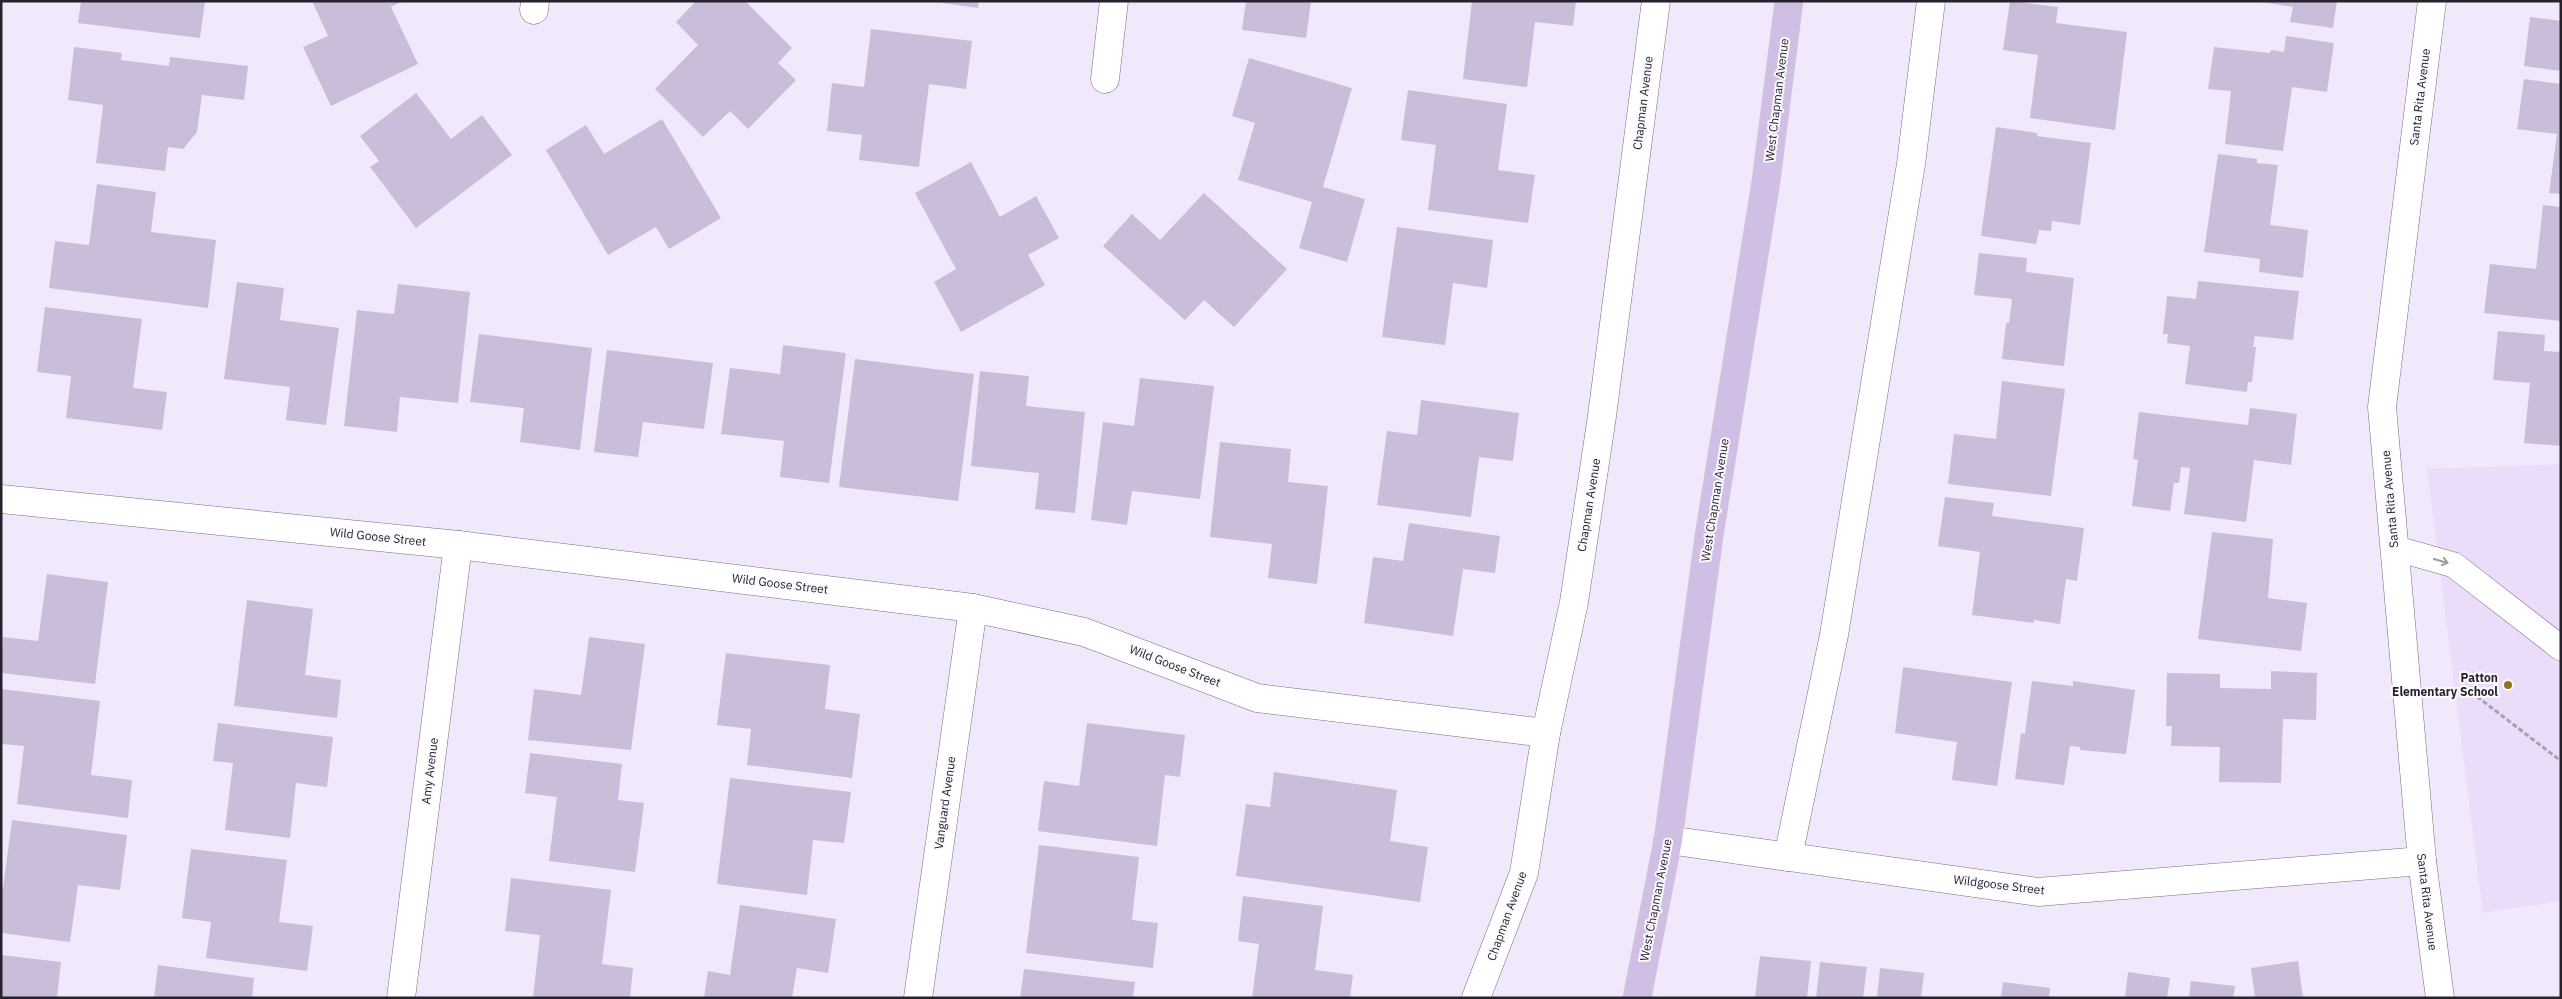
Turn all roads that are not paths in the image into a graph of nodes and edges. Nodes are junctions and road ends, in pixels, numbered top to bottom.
1 (1114, 1) edge
2 (1656, 1) edge
3 (1789, 1) edge
4 (1931, 1) edge
5 (2432, 1) edge
6 (1105, 79) dead end
7 (1, 500) edge
8 (458, 545) junction
9 (2394, 548) junction
10 (973, 608) junction
11 (2561, 648) edge
12 (1546, 732) junction
13 (1668, 840) junction
14 (1788, 857) junction
15 (2422, 861) junction
16 (401, 998) edge
17 (918, 998) edge
18 (1476, 998) edge
19 (1637, 998) edge
20 (2440, 998) edge

1 - 6 street
2 - 12 street, Chapman Avenue
3 - 13 main road, West Chapman Avenue
4 - 14 street
5 - 9 street, Santa Rita Avenue
7 - 8 street, Wild Goose Street
8 - 10 street, Wild Goose Street
8 - 16 street, Amy Avenue
9 -> 11 lane
9 - 15 street, Santa Rita Avenue
10 - 12 street, Wild Goose Street
10 - 17 street, Vanguard Avenue
12 - 18 street, Chapman Avenue
13 - 14 street, Wildgoose Street
13 - 19 main road, West Chapman Avenue
14 - 15 street, Wildgoose Street
15 - 20 street, Santa Rita Avenue

